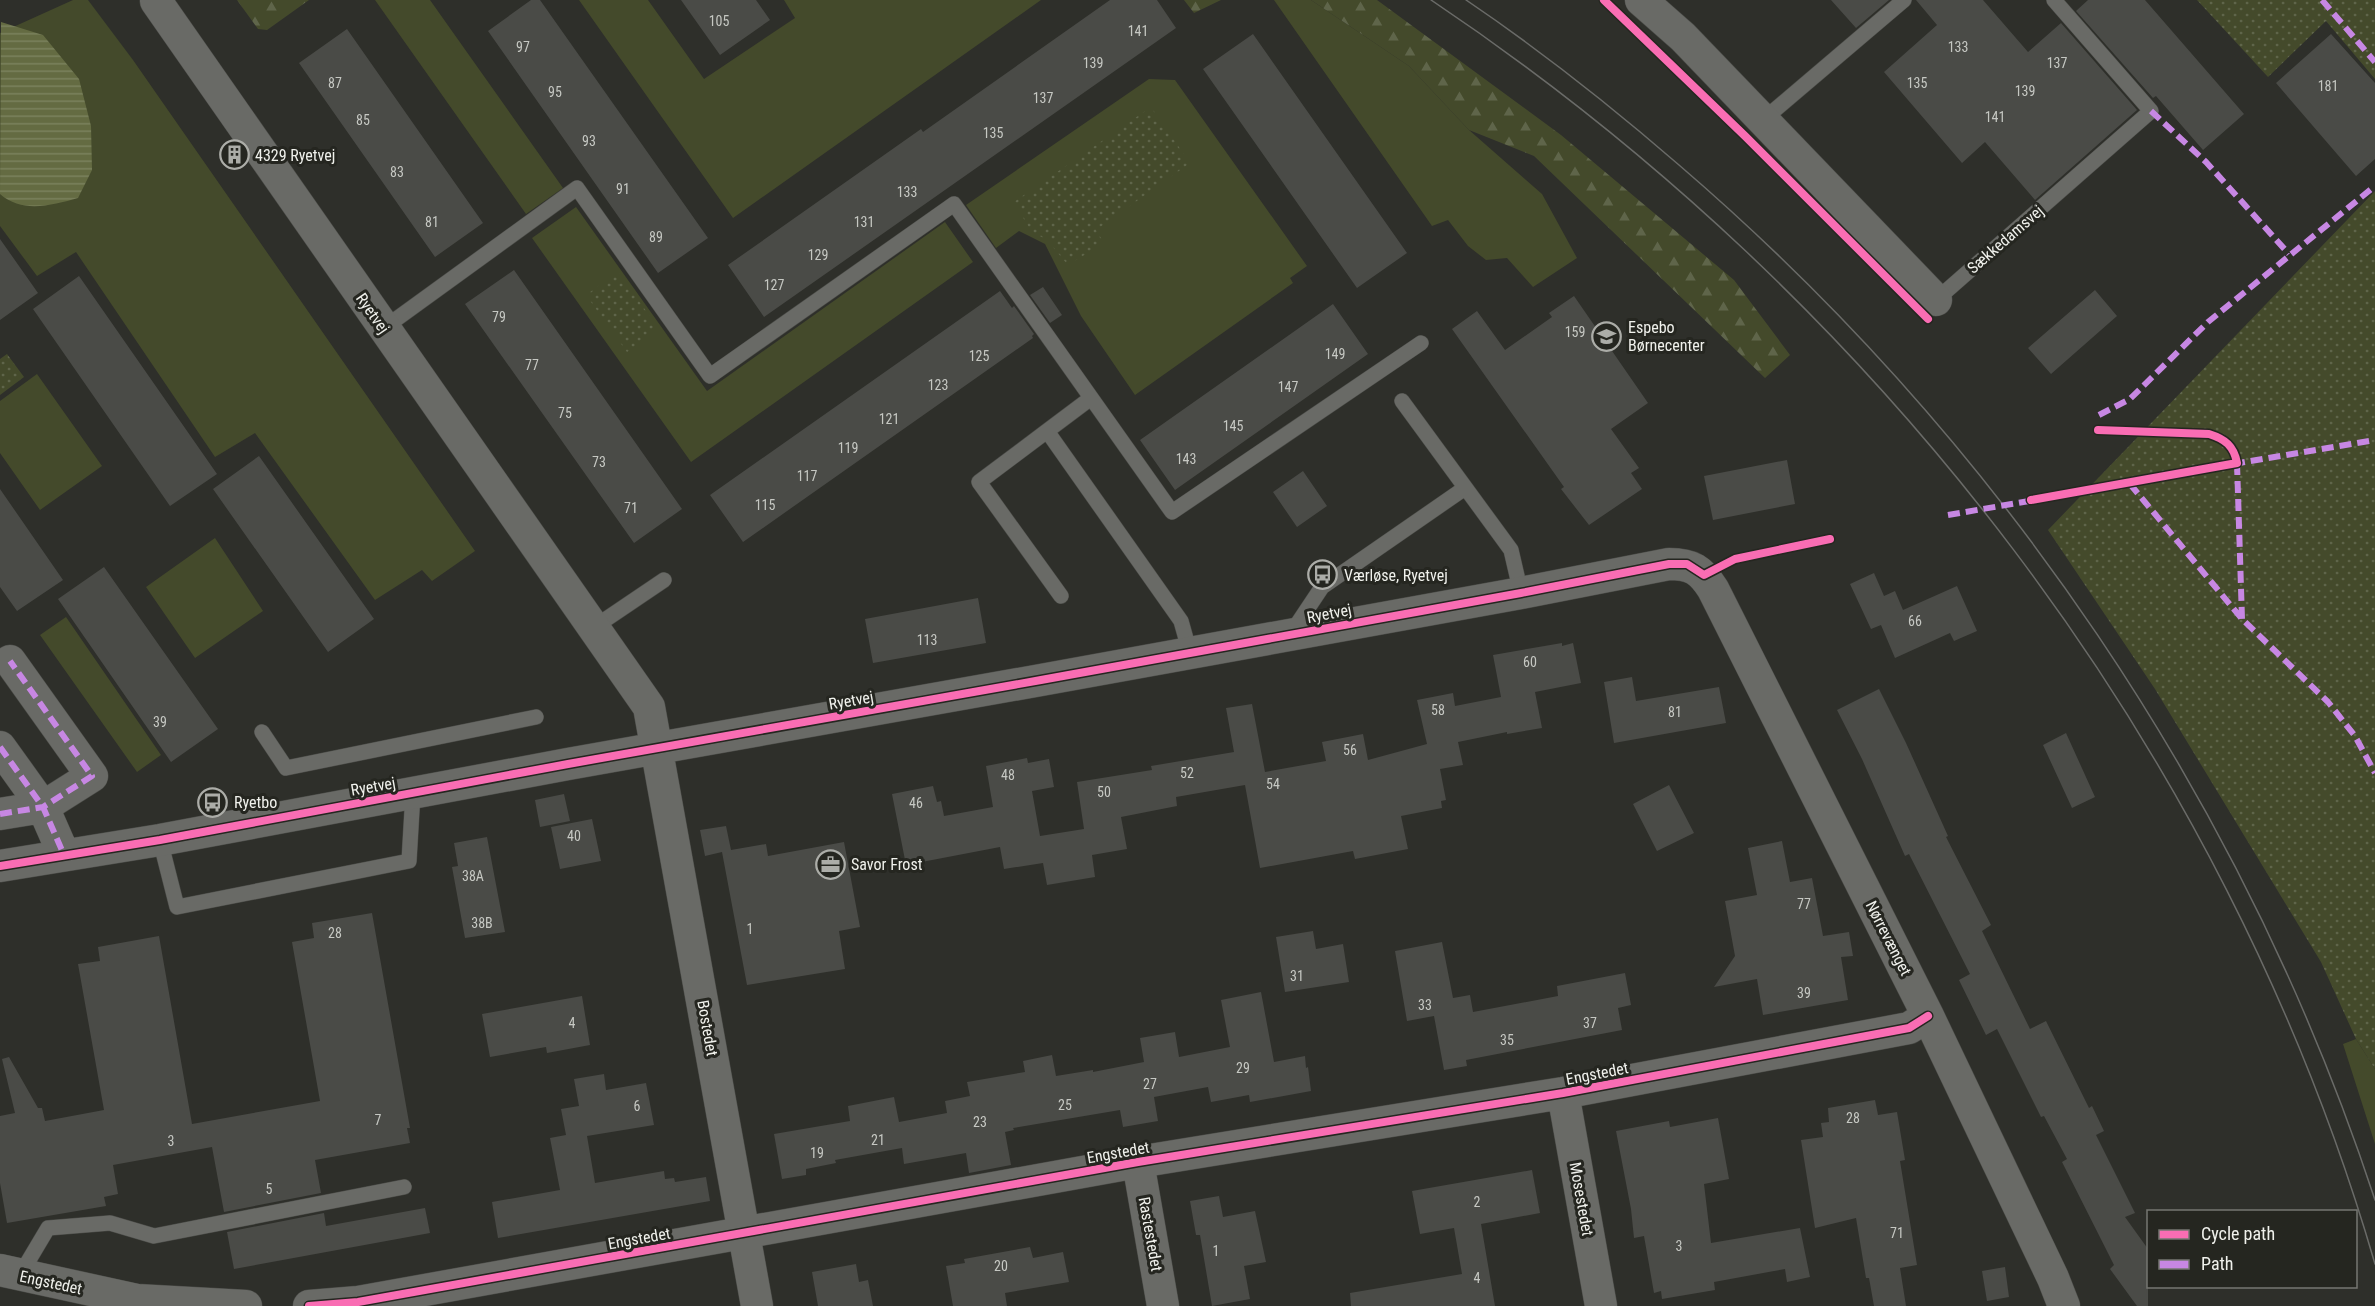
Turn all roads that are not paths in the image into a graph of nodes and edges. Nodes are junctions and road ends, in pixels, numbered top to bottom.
1 (1641, 0) edge
2 (1904, 0) edge
3 (2054, 0) edge
4 (156, 1) edge
5 (1763, 120) junction
6 (1936, 300) joint
7 (384, 328) junction
8 (1421, 343) dead end
9 (1091, 398) junction
10 (1402, 401) dead end
11 (1047, 431) junction
12 (1465, 488) junction
13 (1704, 575) joint
14 (664, 580) dead end
15 (1521, 593) junction
16 (1061, 596) dead end
17 (593, 628) junction
18 (1290, 635) junction
19 (1190, 653) junction
20 (10, 661) dead end
21 (536, 717) dead end
22 (262, 732) dead end
23 (0, 747) edge
24 (658, 750) junction
25 (413, 793) junction
26 (43, 807) junction
27 (0, 813) edge
28 (160, 840) junction
29 (64, 855) junction
30 (0, 866) edge
31 (1928, 1016) junction
32 (1563, 1093) junction
33 (1138, 1162) junction
34 (404, 1187) dead end
35 (744, 1233) junction
36 (10, 1273) edge
37 (246, 1306) edge
38 (309, 1306) edge
39 (757, 1306) edge
40 (1163, 1306) edge
41 (1601, 1306) edge
42 (2064, 1306) edge

1 - 5 street, Sækkedamsvej
2 - 5 lane
3 - 6 lane, Sækkedamsvej
4 - 7 street, Ryetvej
5 - 6 street, Sækkedamsvej
7 - 9 lane
7 - 17 street, Ryetvej
8 - 9 lane
9 - 11 lane
10 - 12 lane
11 - 16 lane
11 - 19 lane
12 - 15 lane
12 - 18 lane
13 - 15 street, Ryetvej
13 - 31 street, Nørrevænget
14 - 17 lane
15 - 18 street, Ryetvej
17 - 24 street, Ryetvej
18 - 19 street, Ryetvej
19 - 24 street, Ryetvej
20 - 26 street
21 - 22 lane
23 - 26 street
24 - 25 street, Ryetvej
24 - 35 street, Bostedet
25 - 28 street, Ryetvej
25 - 28 lane
26 - 27 street
26 - 29 street
28 - 29 street, Ryetvej
29 - 30 street, Ryetvej
31 - 32 street, Engstedet
31 - 42 street, Nørrevænget
32 - 33 street, Engstedet
32 - 41 street, Mosestedet
33 - 35 street, Engstedet
33 - 40 street, Rastestedet
34 - 36 lane
35 - 38 street, Engstedet
35 - 39 street, Bostedet
36 - 37 street, Engstedet

